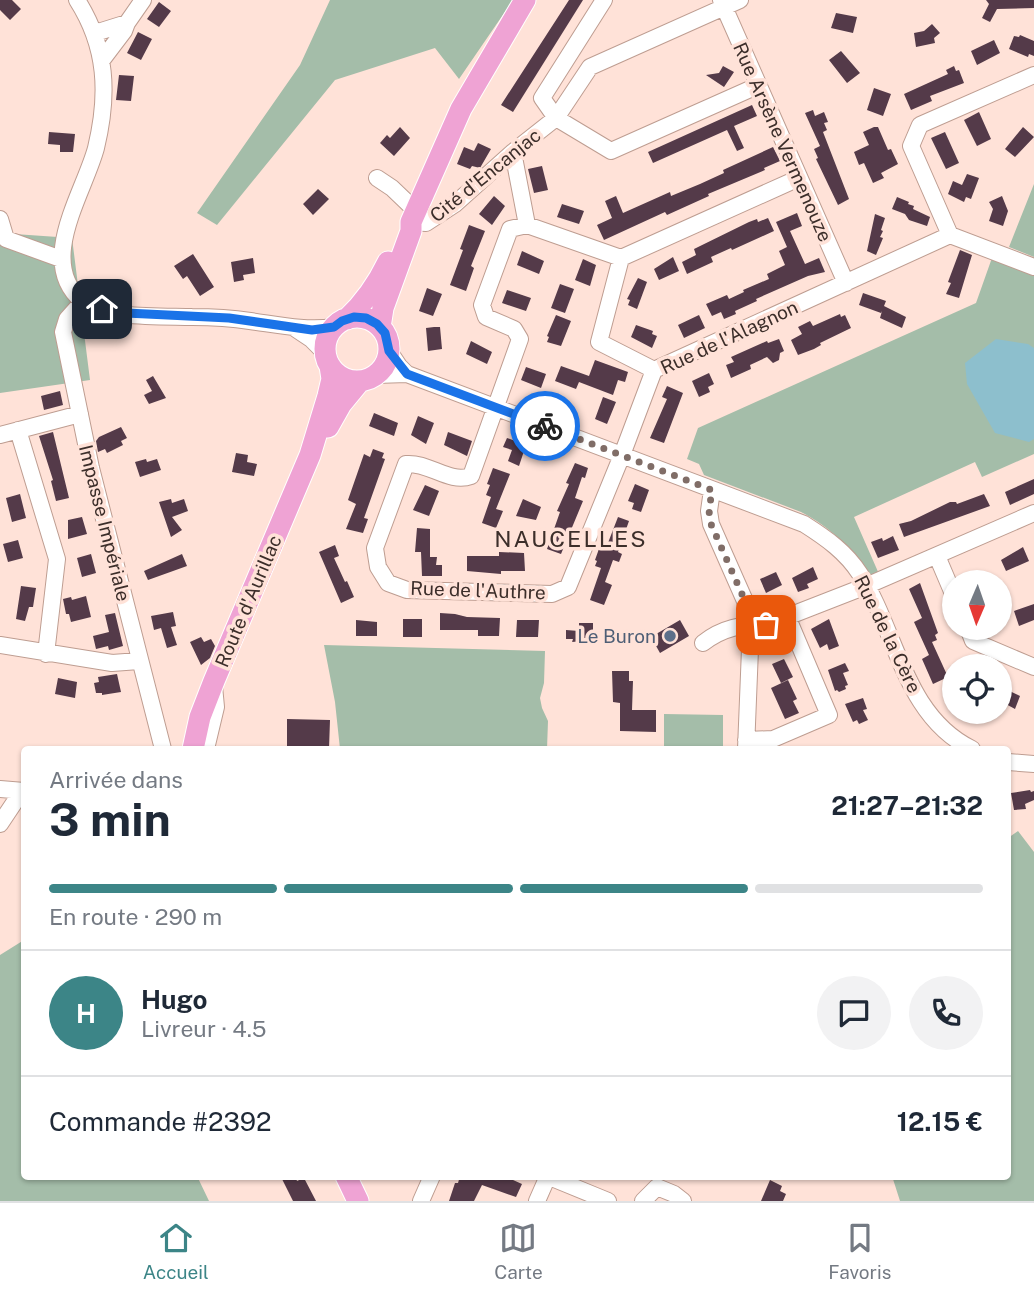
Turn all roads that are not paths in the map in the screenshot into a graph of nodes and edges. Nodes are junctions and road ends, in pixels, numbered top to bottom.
1 (77, 0) edge
2 (143, 0) edge
3 (525, 0) edge
4 (604, 0) edge
5 (740, 0) edge
6 (723, 3) edge
7 (127, 23) junction
8 (95, 33) junction
9 (102, 60) junction
10 (1034, 75) edge
11 (757, 86) junction
12 (556, 118) junction
13 (513, 152) junction
14 (377, 178) dead end
15 (799, 178) junction
16 (414, 216) junction
17 (0, 219) edge
18 (527, 225) junction
19 (950, 235) junction
20 (621, 258) junction
21 (61, 260) junction
22 (1034, 267) edge
23 (846, 283) junction
24 (83, 301) junction
25 (340, 323) junction
26 (380, 327) junction
27 (293, 328) junction
28 (389, 351) junction
29 (327, 360) junction
30 (654, 370) junction
31 (407, 374) junction
32 (368, 378) junction
33 (496, 407) junction
34 (79, 414) junction
35 (18, 430) junction
36 (0, 435) edge
37 (310, 455) junction
38 (622, 455) junction
39 (712, 490) junction
40 (1034, 513) edge
41 (937, 556) junction
42 (943, 570) edge
43 (866, 586) junction
44 (787, 617) junction
45 (751, 624) junction
46 (973, 640) edge
47 (703, 643) dead end
48 (0, 645) edge
49 (46, 654) junction
50 (139, 661) junction
51 (1034, 667) edge
52 (214, 681) junction
53 (746, 744) edge
54 (162, 746) edge
55 (194, 746) edge
56 (207, 746) edge
57 (966, 746) edge
58 (1011, 762) edge
59 (1034, 764) edge
60 (0, 789) edge
61 (21, 791) edge
62 (21, 794) edge
63 (0, 824) edge
64 (348, 1180) edge
65 (430, 1180) edge
66 (545, 1180) edge
67 (557, 1180) edge
68 (657, 1182) edge
69 (358, 1201) edge
70 (421, 1201) edge
71 (537, 1201) edge
72 (608, 1201) edge
73 (643, 1201) edge
74 (683, 1201) edge

1 - 8 street
2 - 7 street
3 - 16 main road
4 - 12 street, Cité d'Encanjac
5 - 6 street, Cité d'Encanjac
6 - 11 street, Rue Arsène Vermenouze
6 - 12 street, Cité d'Encanjac
7 - 8 street
7 - 9 street
8 - 9 street
9 - 21 street
10 - 19 street
11 - 12 street, Cité d'Encanjac
11 - 15 street, Rue Arsène Vermenouze
12 - 13 street, Cité d'Encanjac
13 - 16 street, Cité d'Encanjac
13 - 18 street
14 - 16 street
15 - 20 street
15 - 23 street, Rue Arsène Vermenouze
16 - 25 main road
16 - 26 main road
17 - 21 street
18 - 20 street
18 - 33 street
19 - 22 street
19 - 23 street, Rue de l'Alagnon
20 - 30 street
21 - 24 street
23 - 30 street, Rue de l'Alagnon
24 - 27 street
24 - 34 street, Impasse Impériale
25 - 26 main road
25 - 27 street
25 - 29 main road
26 - 28 main road
27 - 29 street
28 - 31 street
28 - 32 main road
29 - 32 main road
29 - 37 main road, Route d'Aurillac
30 - 38 street, Rue de l'Alagnon
31 - 32 street, Rue de la Cère
31 - 33 street, Rue de la Cère
32 - 37 main road, Route d'Aurillac
33 - 38 street, Rue de la Cère
33 - 38 street, Rue de l'Authre
34 - 35 street
34 - 50 street, Impasse Impériale
35 - 36 street
35 - 49 street
37 - 52 main road, Route d'Aurillac
38 - 39 street, Rue de la Cère
39 - 43 street, Rue de la Cère
39 - 45 street
40 - 41 street
41 - 42 street
41 - 43 street
43 - 44 street
43 - 57 street, Rue de la Cère
44 - 45 street
44 - 53 street
45 - 47 street
45 - 53 street
46 - 51 street
48 - 49 street
49 - 50 street
50 - 54 street, Impasse Impériale
52 - 55 main road, Route d'Aurillac
52 - 56 street
58 - 59 street
60 - 61 street
62 - 63 street
64 - 69 main road
65 - 70 street
66 - 71 street
67 - 72 street
68 - 73 street
68 - 74 street

